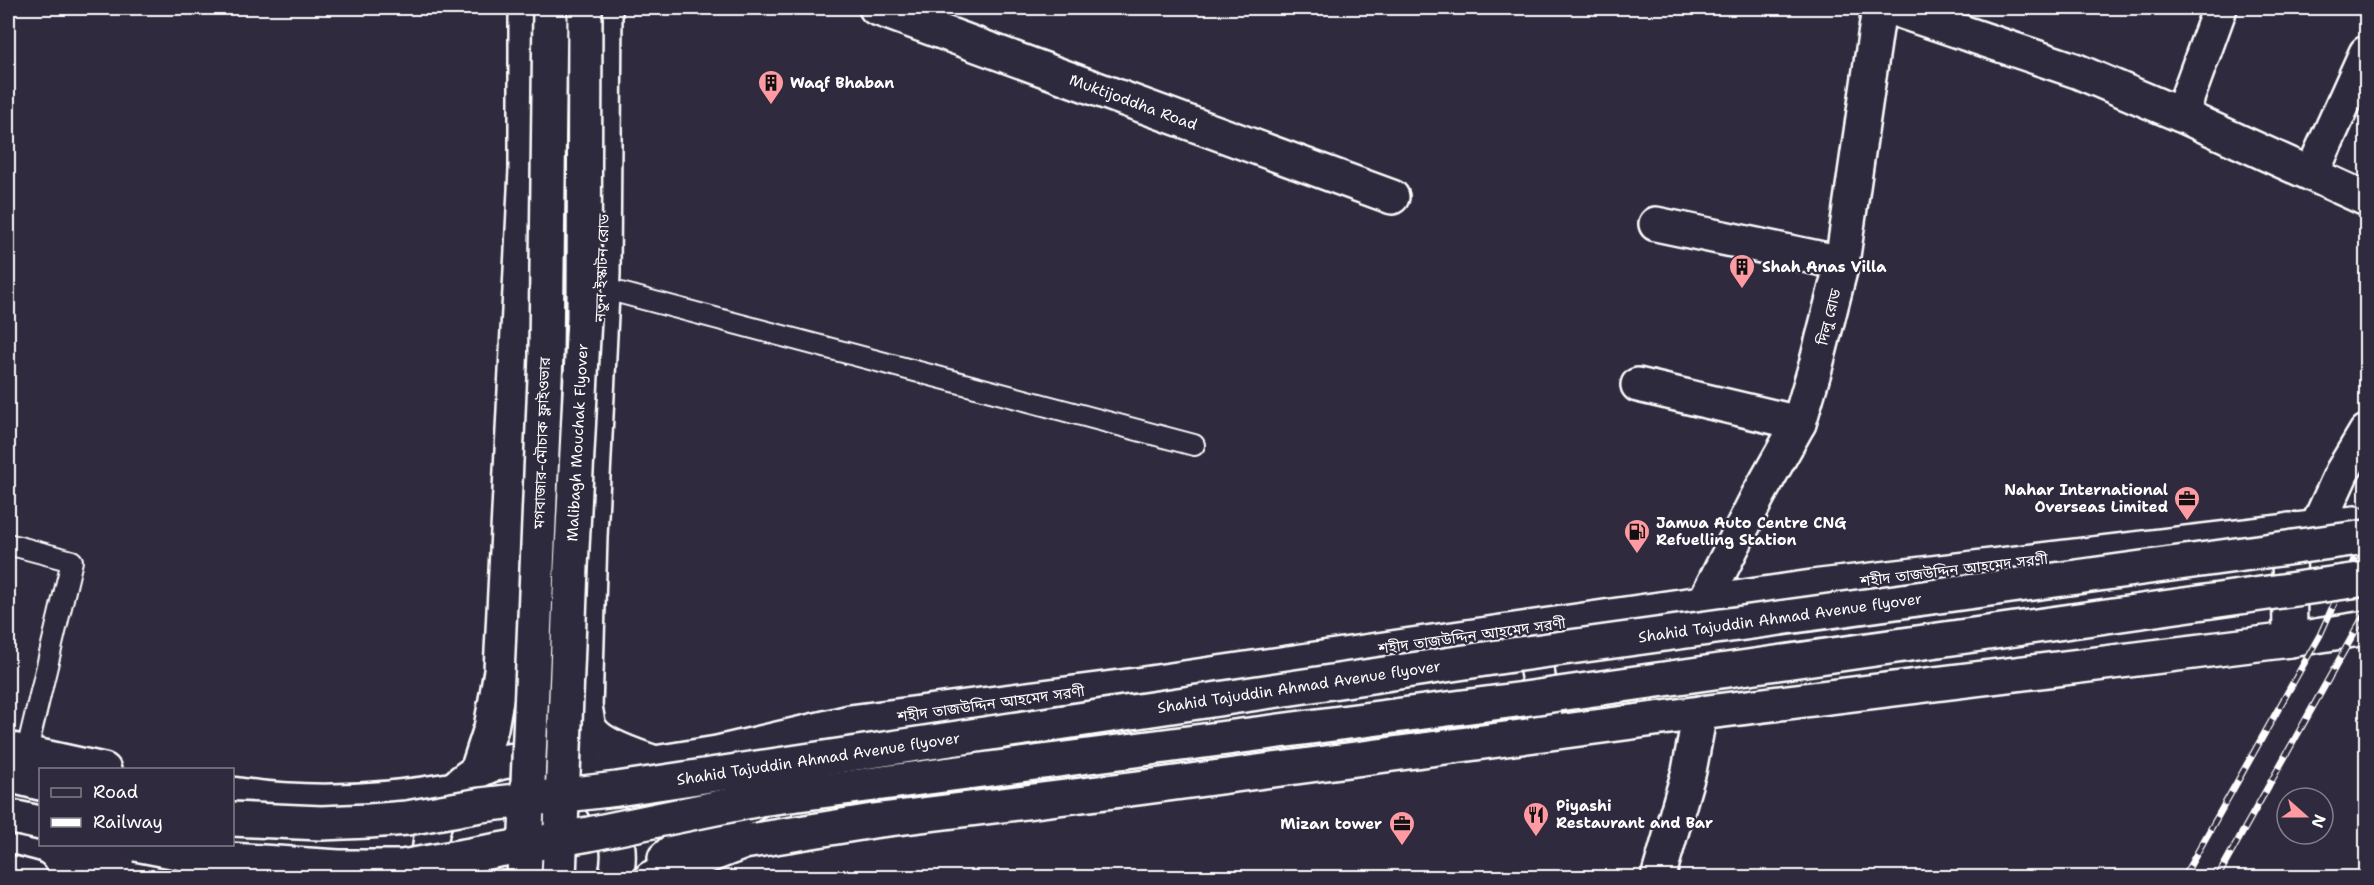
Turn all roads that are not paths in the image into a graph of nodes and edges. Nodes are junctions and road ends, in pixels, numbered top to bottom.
1 (526, 8) edge
2 (550, 8) edge
3 (585, 8) edge
4 (605, 8) edge
5 (876, 8) edge
6 (1879, 8) edge
7 (1892, 8) edge
8 (2220, 8) edge
9 (2367, 53) edge
10 (2181, 115) junction
11 (2312, 173) junction
12 (1392, 197) dead end
13 (2367, 199) edge
14 (1656, 224) dead end
15 (1842, 262) junction
16 (602, 288) junction
17 (1638, 386) dead end
18 (1799, 423) junction
19 (2367, 432) edge
20 (1194, 446) dead end
21 (2367, 522) edge
22 (2303, 529) junction
23 (2367, 537) edge
24 (8, 544) edge
25 (2367, 579) edge
26 (1704, 603) junction
27 (2367, 627) edge
28 (1530, 628) junction
29 (2290, 640) junction
30 (585, 707) junction
31 (1700, 712) junction
32 (1548, 733) junction
33 (14, 759) edge
34 (655, 763) junction
35 (88, 768) edge
36 (583, 779) junction
37 (39, 782) edge
38 (457, 791) junction
39 (234, 794) edge
40 (760, 799) junction
41 (8, 816) edge
42 (234, 819) edge
43 (39, 823) edge
44 (146, 846) edge
45 (188, 846) edge
46 (8, 872) edge
47 (31, 878) edge
48 (183, 878) edge
49 (432, 878) edge
50 (525, 878) edge
51 (559, 878) edge
52 (615, 878) edge
53 (645, 878) edge
54 (651, 878) edge
55 (1658, 878) edge

1 - 38 main road
2 - 50 main road, মগবাজার-মৌচাক ফ্লাইওভার, bridge
3 - 51 main road, Malibagh Mouchak Flyover, bridge
4 - 16 main road, নতুন ইস্কাটন রোড
5 - 12 main road, Muktijoddha Road
6 - 15 main road, দিলু রোড
7 - 10 main road
8 - 10 main road
9 - 11 main road
10 - 11 main road
11 - 13 main road
14 - 15 main road
15 - 18 main road, দিলু রোড
16 - 20 lane
16 - 30 main road, নতুন ইস্কাটন রোড
17 - 18 main road
18 - 26 main road, দিলু রোড
19 - 22 main road
21 - 22 main road, শহীদ তাজউদ্দিন আহমেদ সরণী
22 - 26 main road, শহীদ তাজউদ্দিন আহমেদ সরণী
22 - 29 main road
23 - 38 main road, Shahid Tajuddin Ahmad Avenue flyover, bridge
24 - 33 lane
25 - 40 main road, Shahid Tajuddin Ahmad Avenue flyover, bridge
26 - 28 main road, শহীদ তাজউদ্দিন আহমেদ সরণী
27 - 29 main road
28 - 32 main road
28 - 34 main road, শহীদ তাজউদ্দিন আহমেদ সরণী
29 - 31 main road
30 - 34 main road
30 - 36 main road, নতুন ইস্কাটন রোড
31 - 32 main road
31 - 55 main road
32 - 54 main road
33 - 35 main road
33 - 37 main road
34 - 36 main road, শহীদ তাজউদ্দিন আহমেদ সরণী
36 - 38 main road
36 - 52 main road
38 - 39 main road
38 - 42 main road, Shahid Tajuddin Ahmad Avenue flyover, bridge
38 - 49 main road
40 - 44 main road, Shahid Tajuddin Ahmad Avenue flyover, bridge
40 - 53 main road
41 - 43 main road
45 - 48 main road
46 - 47 main road

